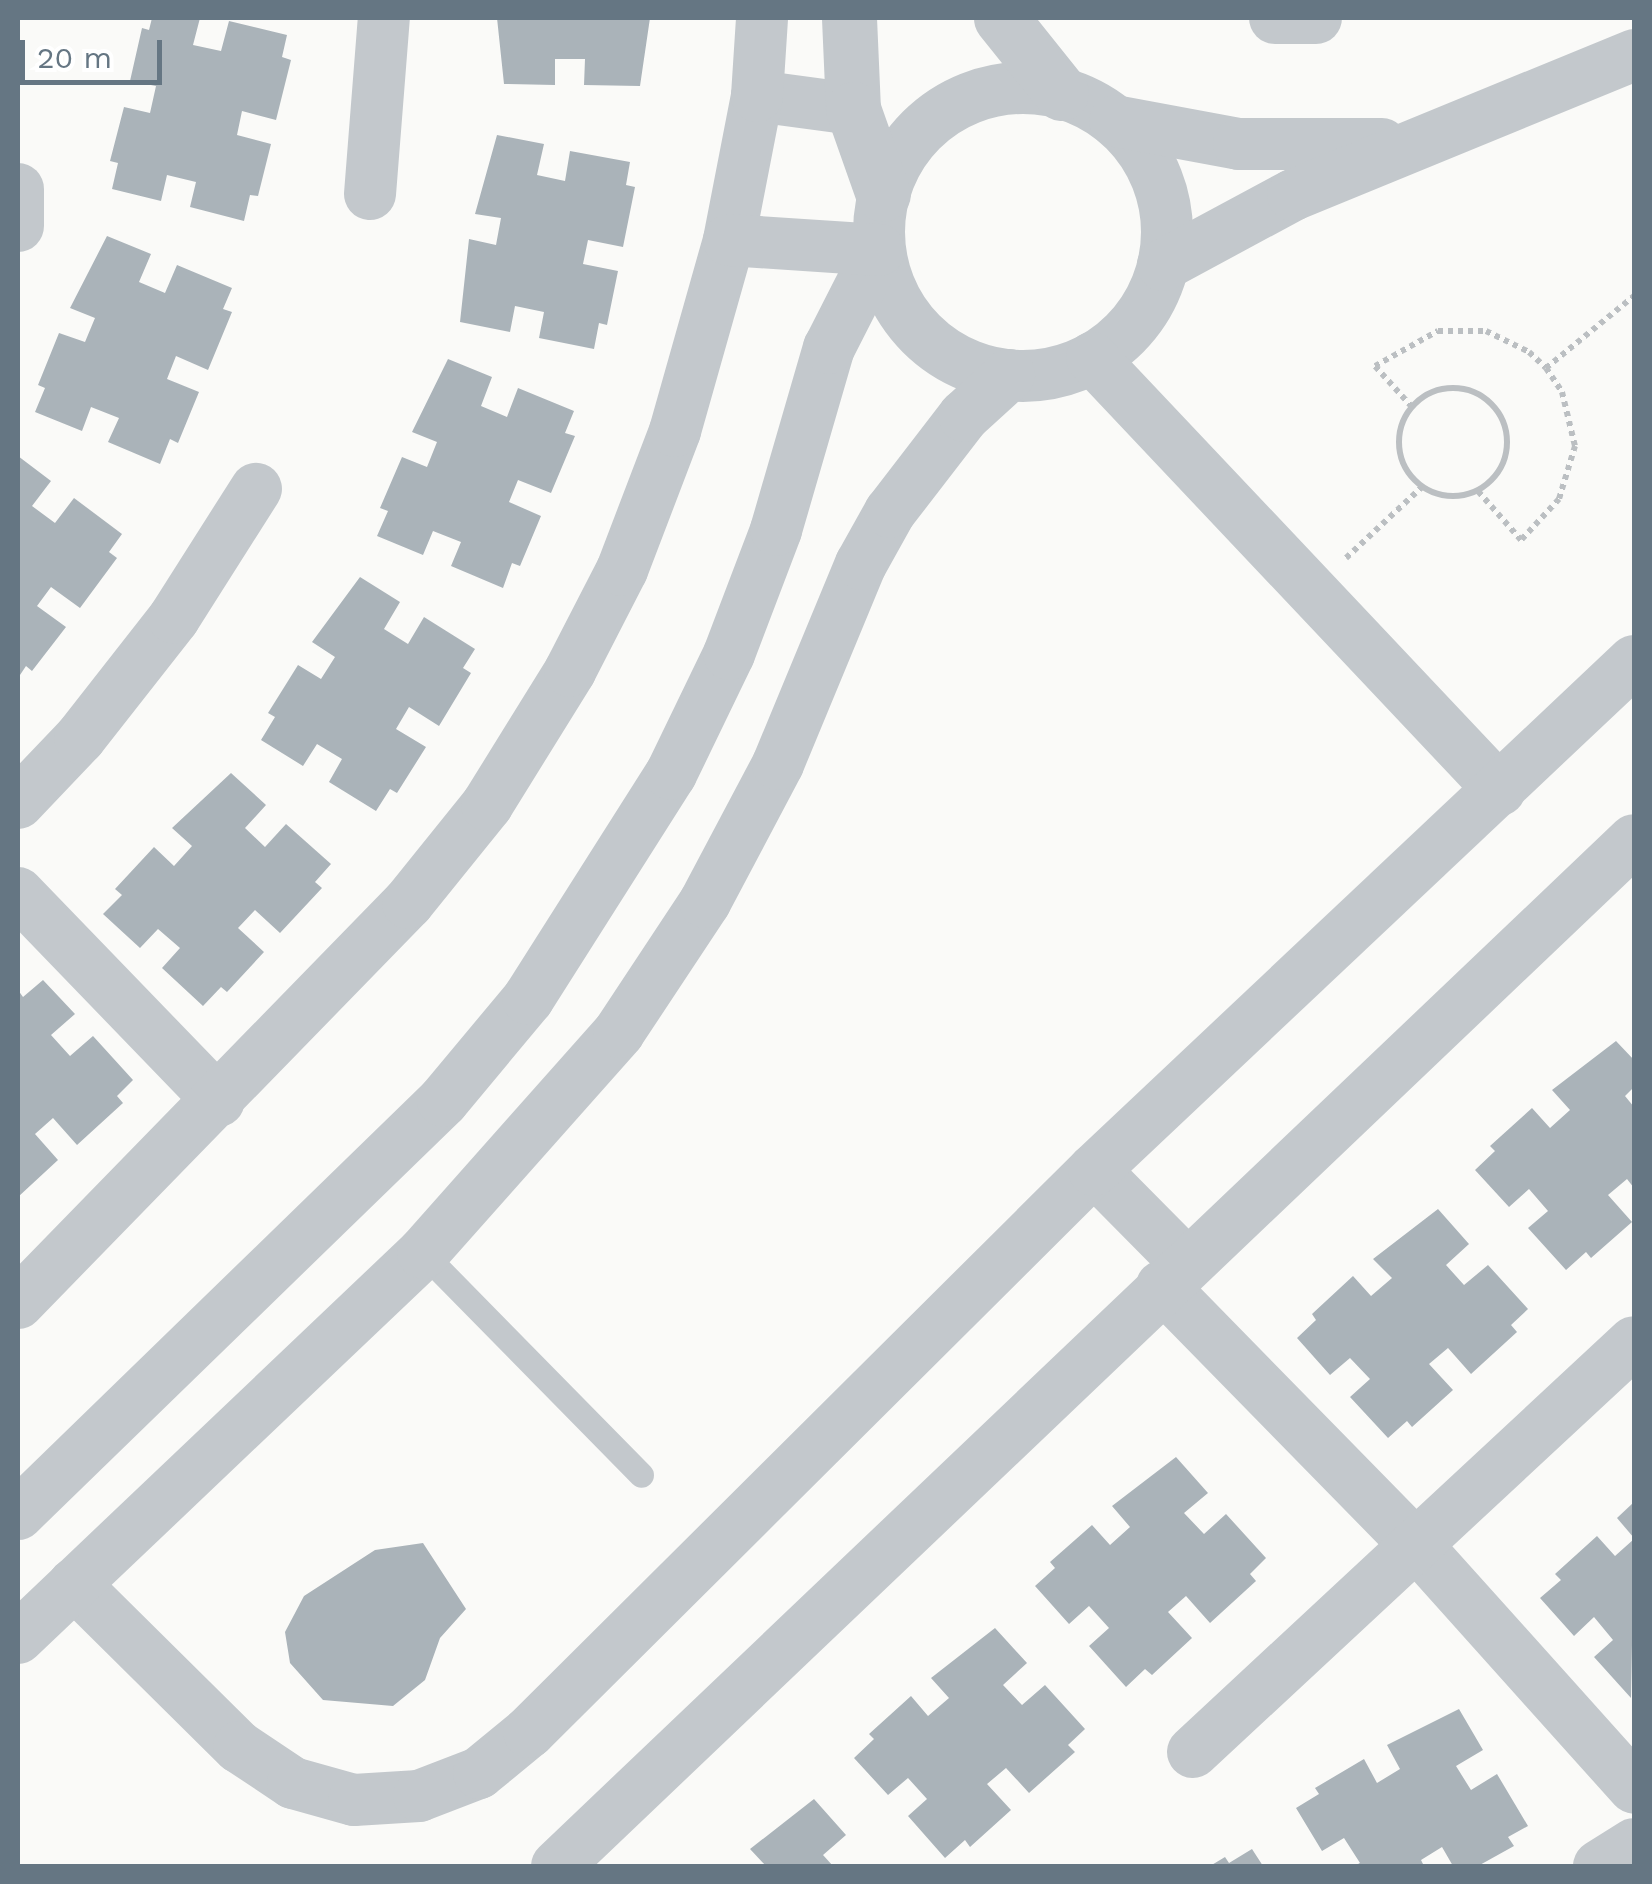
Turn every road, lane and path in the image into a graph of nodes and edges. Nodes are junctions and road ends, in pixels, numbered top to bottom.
1 (384, 18) edge
2 (762, 18) edge
3 (850, 18) edge
4 (1001, 18) edge
5 (1275, 18) edge
6 (1316, 18) edge
7 (1634, 54) edge
8 (1061, 93) junction
9 (758, 96) junction
10 (854, 109) junction
11 (1115, 121) junction
12 (1428, 138) junction
13 (18, 190) edge
14 (370, 194) dead end
15 (884, 194) junction
16 (18, 226) edge
17 (729, 240) junction
18 (879, 250) junction
19 (1163, 265) junction
20 (1634, 296) edge
21 (1092, 358) junction
22 (1546, 368) junction
23 (1008, 376) junction
24 (1412, 407) junction
25 (1422, 487) junction
26 (256, 489) dead end
27 (1477, 490) junction
28 (1312, 590) junction
29 (1634, 662) edge
30 (1500, 790) junction
31 (18, 803) edge
32 (1634, 840) edge
33 (18, 892) edge
34 (219, 1101) junction
35 (1094, 1170) junction
36 (423, 1253) junction
37 (1174, 1275) junction
38 (18, 1303) edge
39 (1634, 1342) edge
40 (641, 1475) dead end
41 (18, 1514) edge
42 (1419, 1548) junction
43 (74, 1584) junction
44 (18, 1638) edge
45 (1193, 1752) dead end
46 (1634, 1788) edge
47 (1634, 1844) edge
48 (557, 1866) edge
49 (1600, 1866) edge

1 - 14 street
2 - 9 street
3 - 10 street
4 - 8 street
5 - 6 street
7 - 12 street
8 - 11 street
8 - 15 street
9 - 10 street
9 - 17 street
10 - 15 street
11 - 12 street
11 - 19 street
12 - 19 street
13 - 16 street
15 - 18 street
17 - 18 street
17 - 34 street
18 - 23 street
18 - 41 street
19 - 21 street
20 - 22 path
21 - 23 street
21 - 28 street
22 - 24 path
22 - 27 path
23 - 36 street
24 - 25 path
24 - 27 path
25 - 27 path
25 - 28 path
26 - 31 street
28 - 30 street
29 - 30 street
30 - 35 street
32 - 37 street
33 - 34 street
34 - 38 street
35 - 37 street
35 - 43 street
36 - 40 lane
36 - 43 street
37 - 42 street
37 - 48 street
39 - 42 street
42 - 45 street
42 - 46 street
43 - 44 street
47 - 49 street

